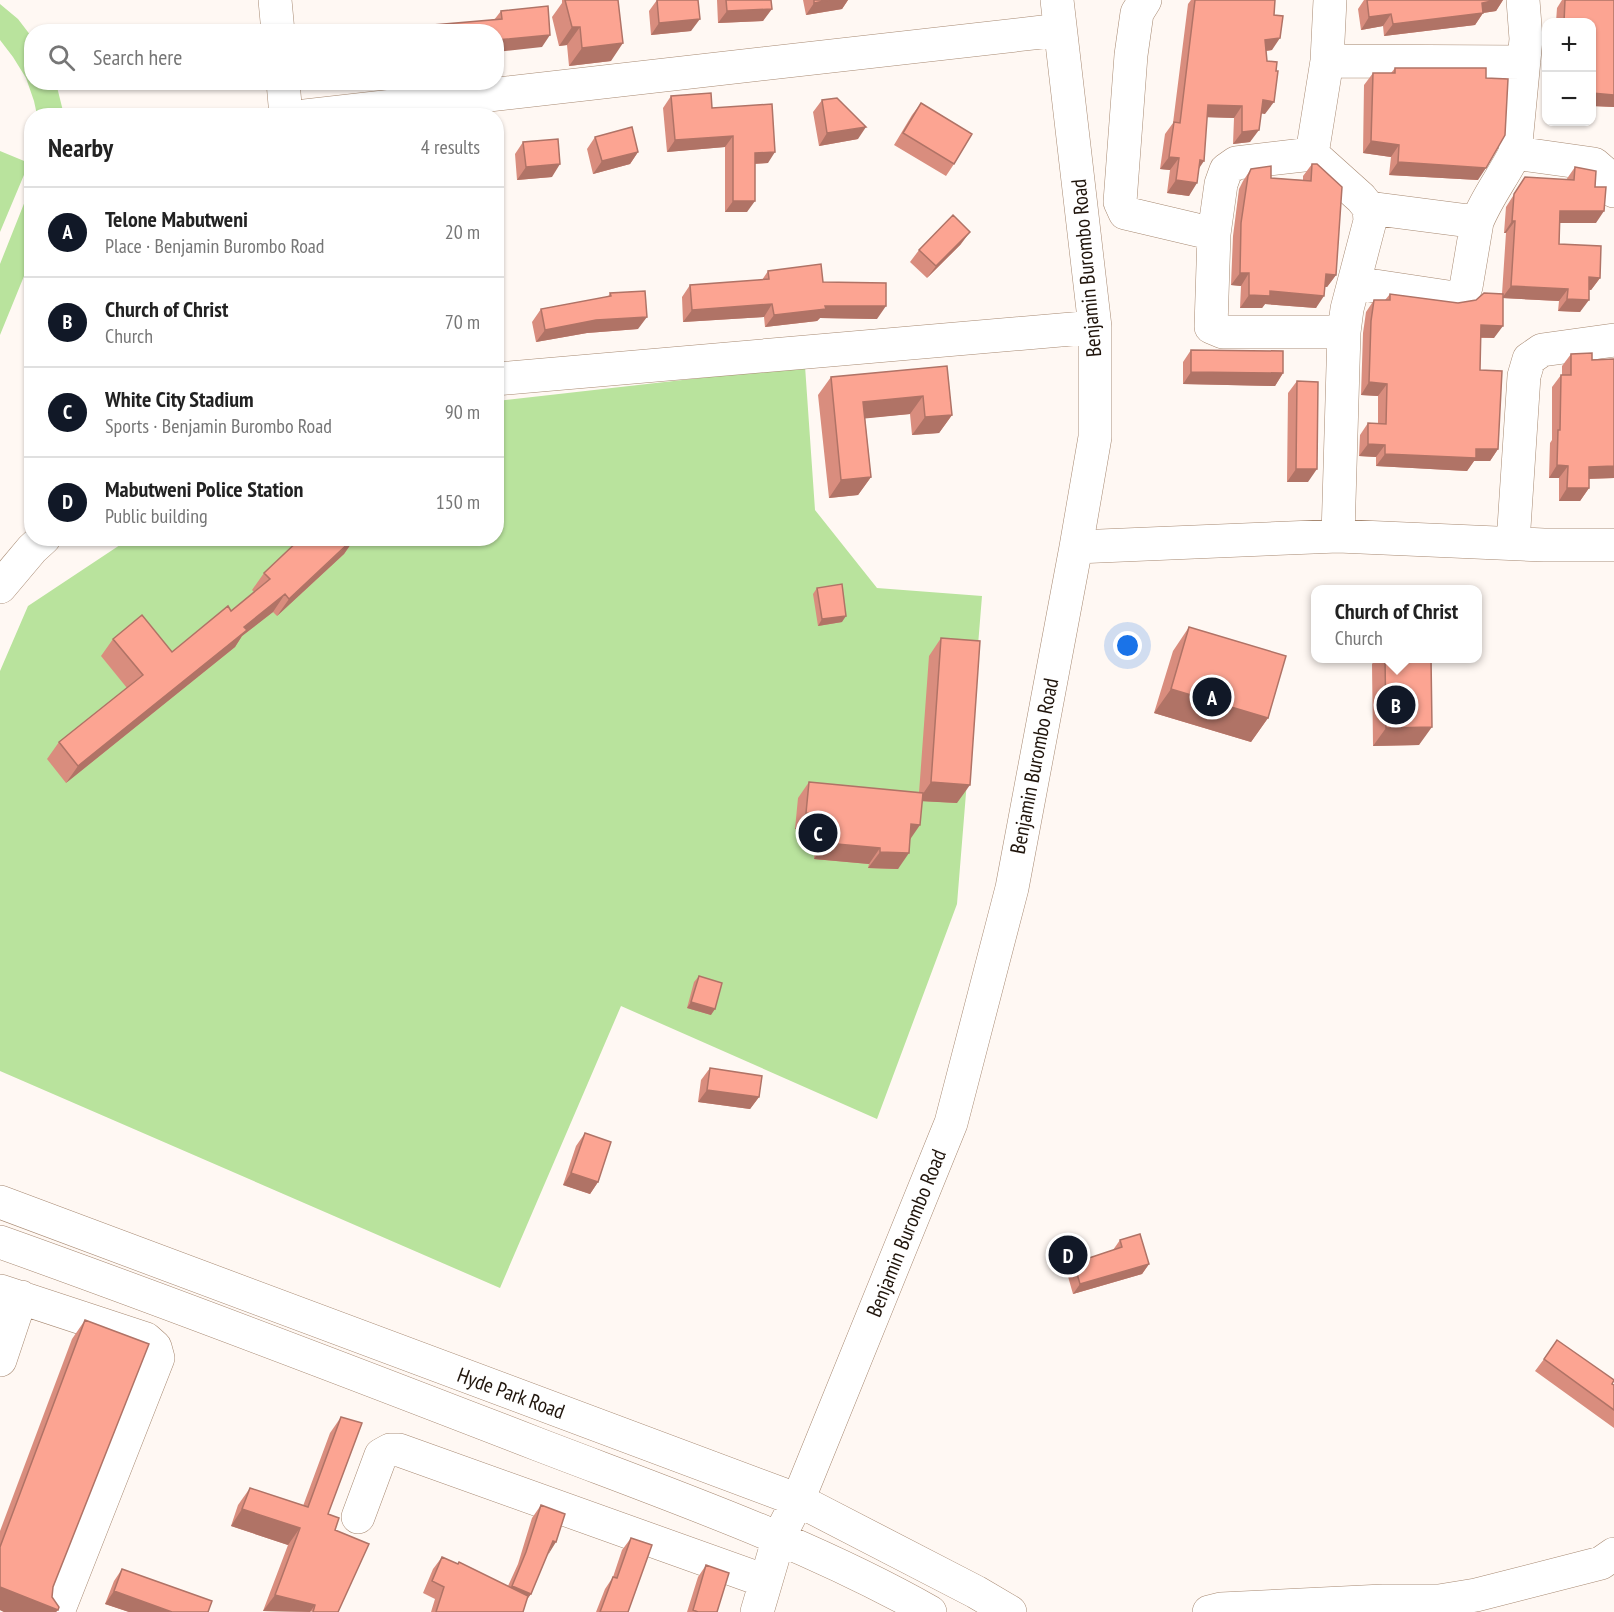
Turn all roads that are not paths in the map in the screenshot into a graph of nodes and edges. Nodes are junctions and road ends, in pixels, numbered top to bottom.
1 (274, 0) edge
2 (1145, 0) edge
3 (1330, 0) edge
4 (1523, 0) edge
5 (1059, 15) edge
6 (277, 24) edge
7 (1328, 61) junction
8 (1524, 62) junction
9 (504, 89) edge
10 (284, 90) edge
11 (498, 90) edge
12 (285, 108) edge
13 (364, 108) edge
14 (1515, 153) junction
15 (1312, 154) junction
16 (1614, 191) edge
17 (1369, 208) junction
18 (1477, 222) junction
19 (1214, 234) junction
20 (1355, 282) junction
21 (1095, 327) junction
22 (1344, 332) junction
23 (1614, 340) edge
24 (504, 378) edge
25 (1338, 536) junction
26 (1513, 543) junction
27 (1614, 545) edge
28 (35, 546) edge
29 (1076, 547) junction
30 (0, 587) edge
31 (0, 1202) edge
32 (0, 1242) edge
33 (11, 1294) edge
34 (0, 1360) edge
35 (798, 1500) junction
36 (358, 1517) dead end
37 (779, 1537) junction
38 (1614, 1554) edge
39 (765, 1581) junction
40 (58, 1612) edge
41 (757, 1612) edge
42 (930, 1612) edge
43 (1010, 1612) edge
44 (1209, 1612) edge

1 - 6 street
2 - 19 street
3 - 7 street
4 - 8 street
5 - 9 street
5 - 21 street, Benjamin Burombo Road
7 - 8 street
7 - 15 street
8 - 14 street
10 - 12 street
11 - 13 street
14 - 16 street
14 - 18 street
15 - 17 street
15 - 19 street
17 - 18 street
17 - 20 street
18 - 20 street
19 - 22 street
20 - 22 street
21 - 24 street
21 - 29 street, Benjamin Burombo Road
22 - 25 street
23 - 26 street
25 - 26 street
25 - 29 street
26 - 27 street
28 - 30 street
29 - 35 street, Benjamin Burombo Road
31 - 35 street, Hyde Park Road
32 - 37 street, Hyde Park Road
33 - 34 street
33 - 40 street
35 - 37 street, Benjamin Burombo Road
35 - 43 street, Hyde Park Road
36 - 39 street
37 - 39 street, Benjamin Burombo Road
37 - 42 street, Hyde Park Road
38 - 44 street
39 - 41 street, Benjamin Burombo Road

